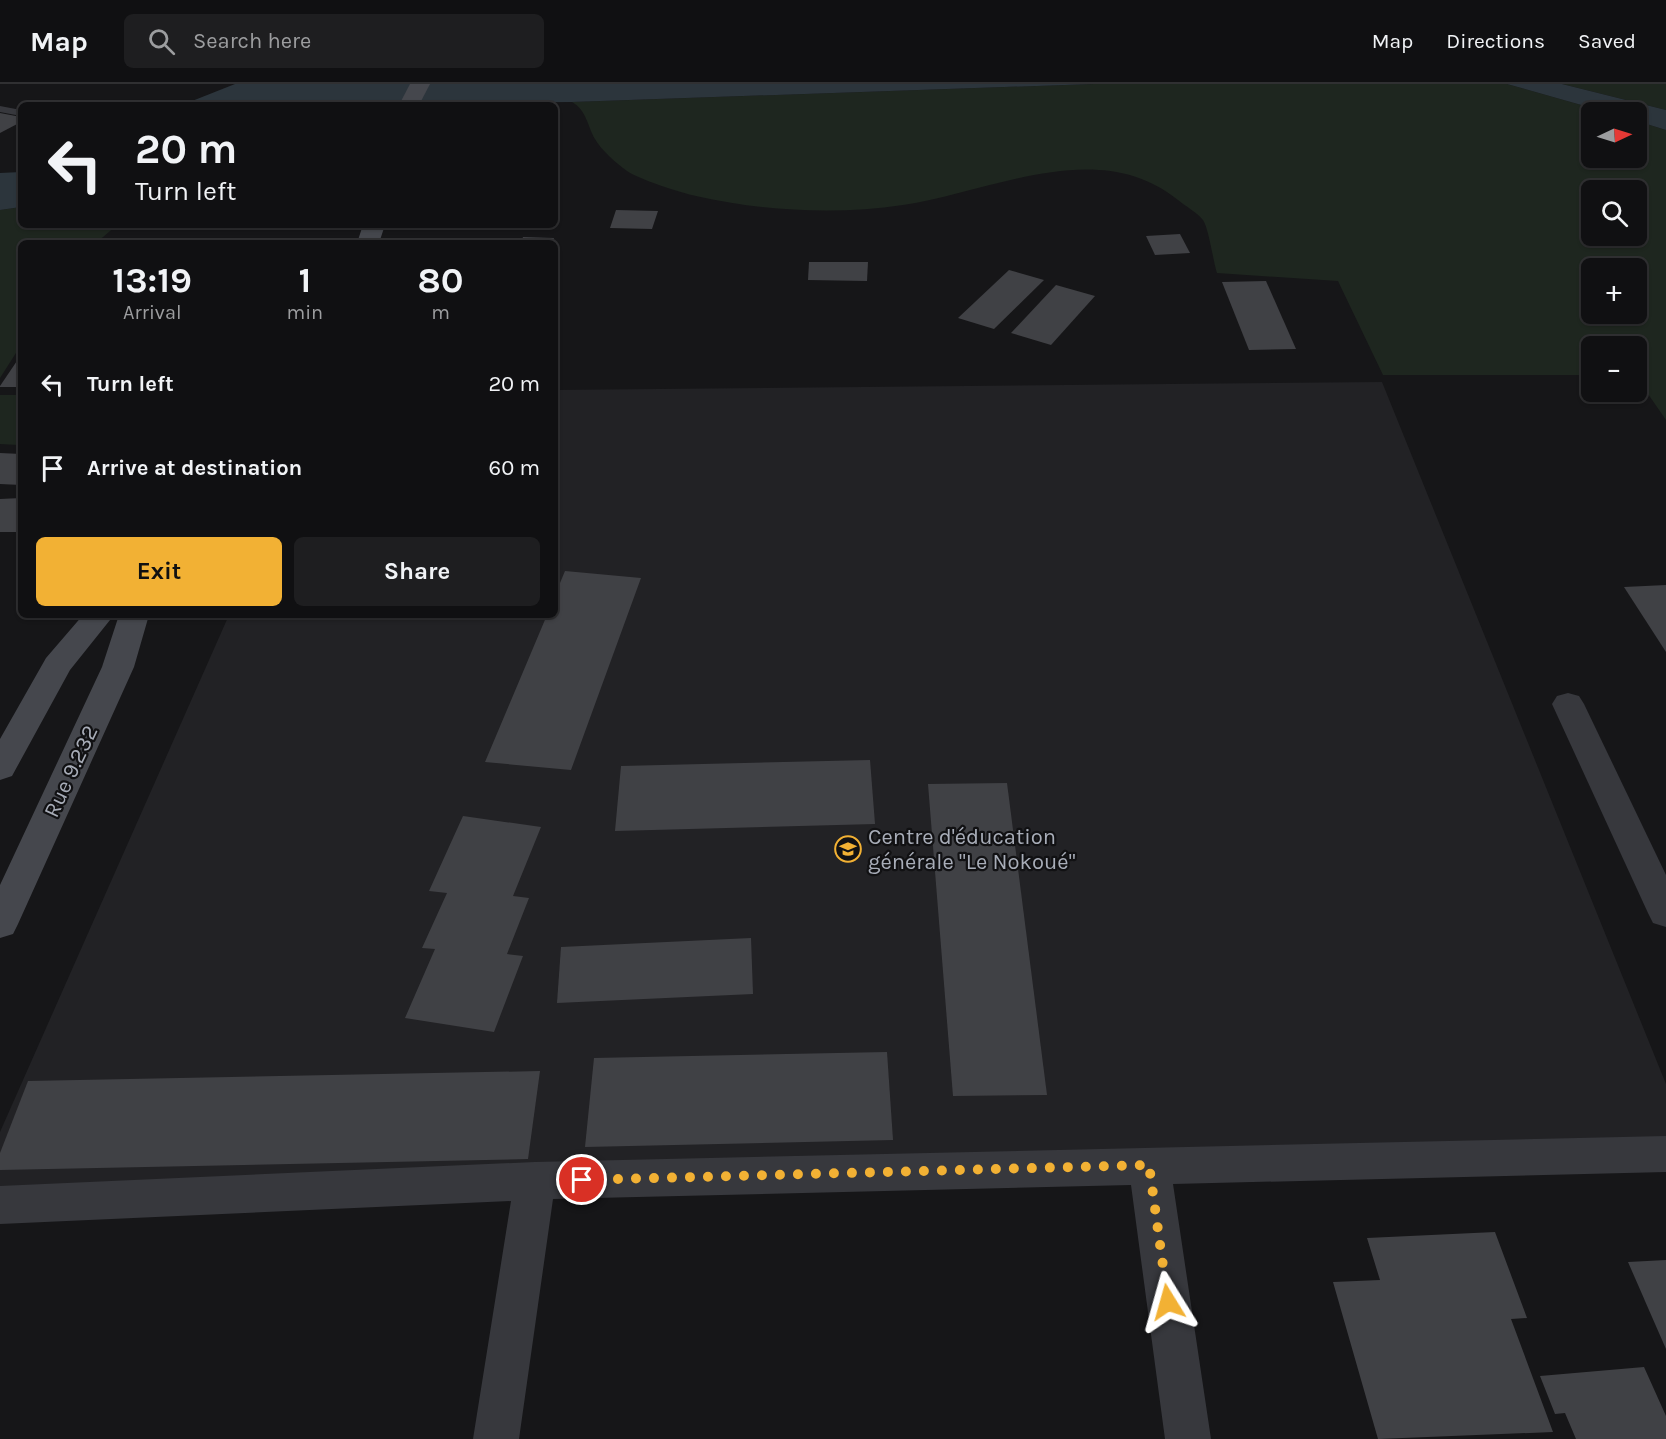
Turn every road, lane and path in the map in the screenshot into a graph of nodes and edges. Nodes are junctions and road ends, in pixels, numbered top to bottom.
1 (420, 84) edge
2 (411, 102) edge
3 (0, 109) edge
4 (18, 113) edge
5 (96, 618) edge
6 (134, 618) edge
7 (1568, 704) dead end
8 (0, 768) edge
9 (1663, 902) edge
10 (0, 924) edge
11 (1666, 1154) edge
12 (1149, 1165) junction
13 (535, 1181) junction
14 (0, 1205) edge
15 (496, 1439) edge
16 (1188, 1439) edge

1 - 2 street
3 - 4 lane
5 - 8 street
6 - 10 street, Rue 9.232
7 - 9 street
11 - 12 street
12 - 13 street
12 - 16 street
13 - 14 street
13 - 15 street

